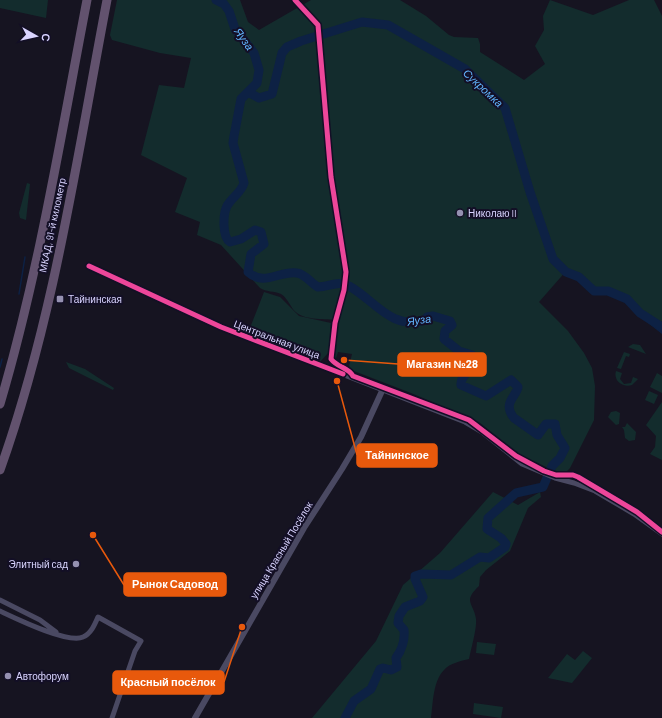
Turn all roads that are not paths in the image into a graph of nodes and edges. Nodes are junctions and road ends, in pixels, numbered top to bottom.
1 (87, 0) edge
2 (107, 0) edge
3 (89, 266) dead end
4 (382, 391) junction
5 (0, 404) edge
6 (0, 470) edge
7 (662, 534) edge
8 (0, 600) edge
9 (0, 611) edge
10 (60, 634) junction
11 (112, 718) edge
12 (195, 718) edge

1 - 5 highway, МКАД, 91-й километр
2 - 6 highway, МКАД, 91-й километр
3 - 4 street, Центральная улица
4 - 7 street, Центральная улица
4 - 12 street, улица Красный Посёлок
8 - 10 street
9 - 10 street
10 - 11 street

